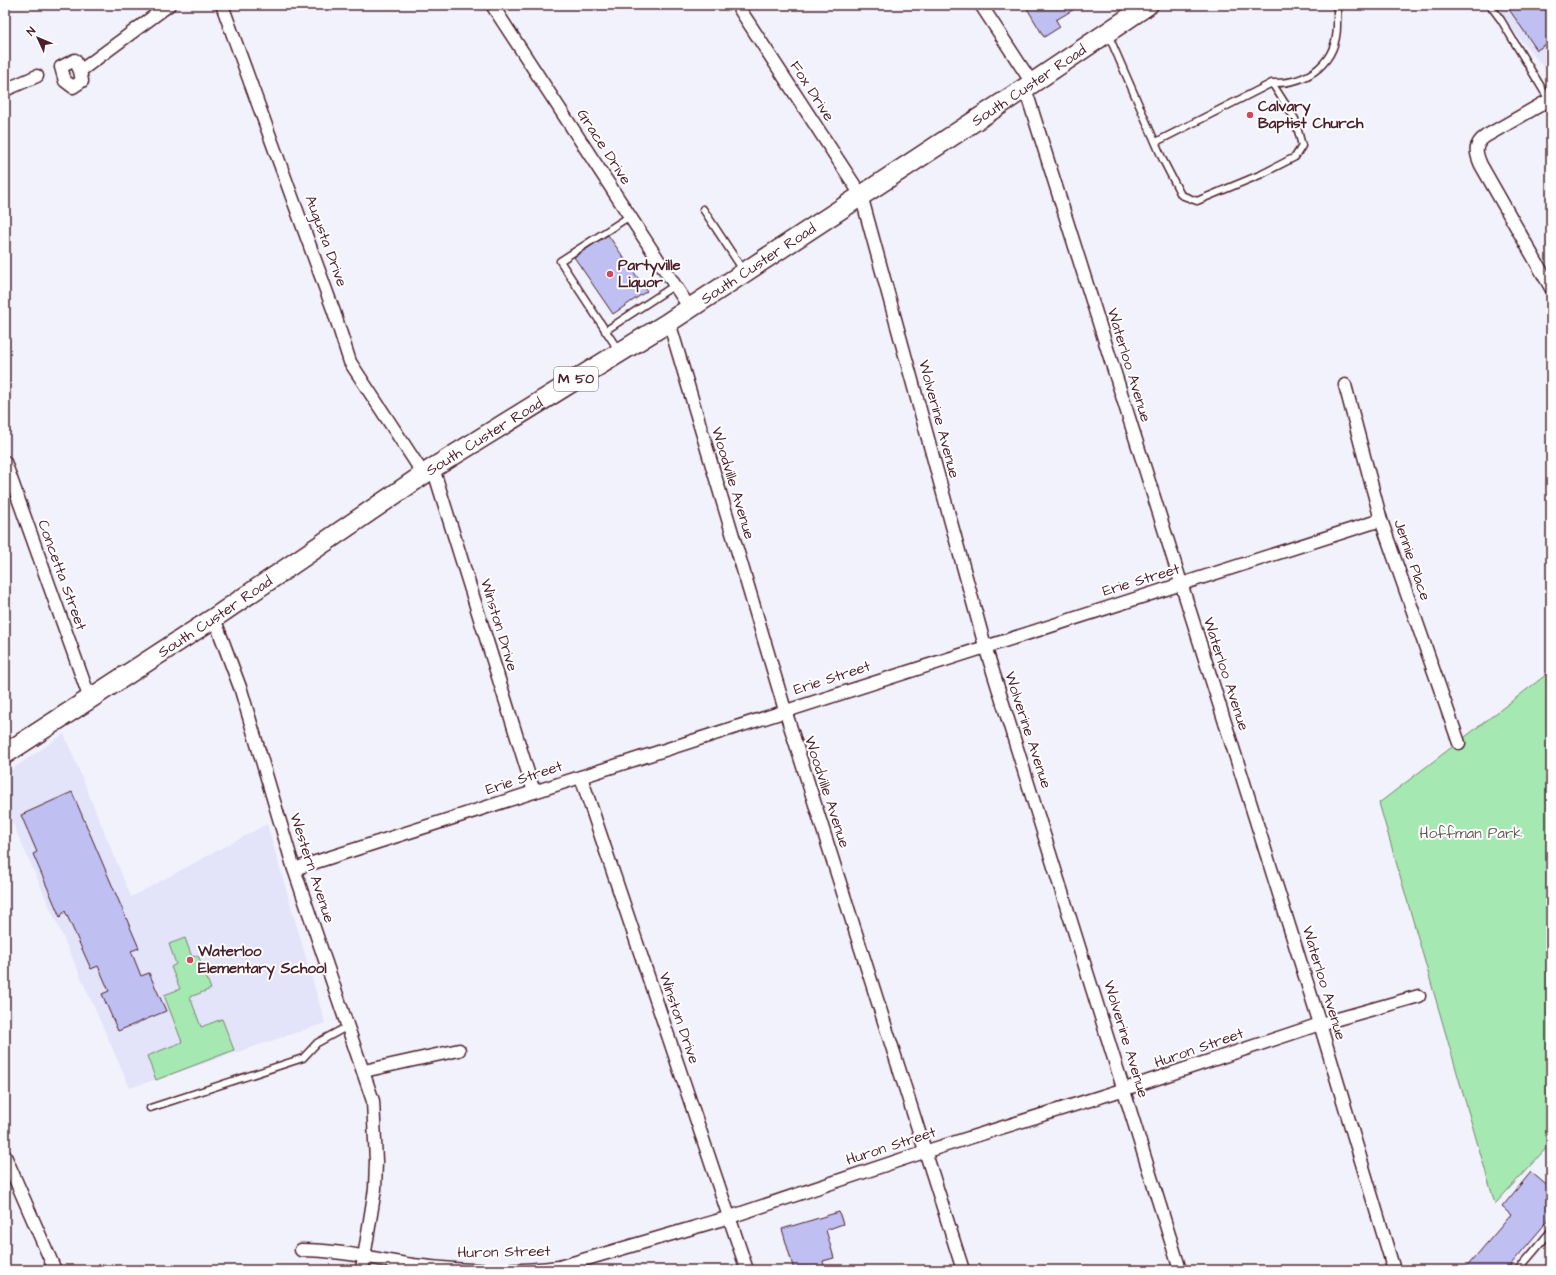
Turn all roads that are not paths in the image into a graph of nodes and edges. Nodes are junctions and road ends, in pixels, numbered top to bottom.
1 (169, 5) edge
2 (222, 5) edge
3 (492, 5) edge
4 (737, 5) edge
5 (981, 5) edge
6 (1148, 5) edge
7 (1336, 5) edge
8 (1490, 5) edge
9 (1107, 33) junction
10 (80, 71) dead end
11 (37, 76) dead end
12 (1272, 84) junction
13 (1028, 86) junction
14 (5, 90) edge
15 (1550, 100) edge
16 (1156, 142) junction
17 (861, 195) junction
18 (703, 208) dead end
19 (630, 216) junction
20 (744, 271) junction
21 (675, 285) junction
22 (1551, 288) edge
23 (690, 307) junction
24 (668, 322) junction
25 (605, 331) junction
26 (619, 352) junction
27 (1345, 385) dead end
28 (5, 462) edge
29 (428, 472) junction
30 (1381, 520) junction
31 (1180, 585) junction
32 (214, 618) junction
33 (985, 646) junction
34 (90, 699) junction
35 (785, 710) junction
36 (1459, 743) dead end
37 (5, 754) edge
38 (581, 777) junction
39 (534, 792) junction
40 (294, 869) junction
41 (1419, 996) dead end
42 (1320, 1024) junction
43 (348, 1026) junction
44 (459, 1050) dead end
45 (364, 1070) junction
46 (1125, 1090) junction
47 (150, 1108) dead end
48 (924, 1152) junction
49 (5, 1156) edge
50 (730, 1217) junction
51 (1551, 1231) edge
52 (301, 1250) dead end
53 (364, 1256) junction
54 (55, 1270) edge
55 (362, 1270) edge
56 (538, 1270) edge
57 (747, 1270) edge
58 (963, 1270) edge
59 (1180, 1270) edge
60 (1394, 1270) edge
61 (1518, 1270) edge

1 - 10 street
2 - 29 street, Augusta Drive
3 - 19 street, Grace Drive
4 - 17 street, Fox Drive
5 - 13 street, Waterloo Avenue
6 - 9 main road, South Custer Road / M 50
7 - 12 lane
8 - 15 lane
9 - 13 main road, South Custer Road / M 50
9 - 16 lane
11 - 14 street
12 - 16 lane
12 - 16 lane
13 - 17 main road, South Custer Road / M 50
13 - 31 street, Waterloo Avenue
15 - 22 street
17 - 20 main road, South Custer Road / M 50
17 - 33 street, Wolverine Avenue
18 - 20 lane
19 - 21 street, Grace Drive
19 - 25 lane
20 - 23 main road, South Custer Road / M 50
21 - 23 street, Grace Drive
21 - 25 lane
23 - 24 main road, South Custer Road / M 50
24 - 26 main road, South Custer Road / M 50
24 - 35 street, Woodville Avenue
25 - 26 lane
26 - 29 main road, South Custer Road / M 50
27 - 30 street, Jennie Place
28 - 34 street, Concetta Street
29 - 32 main road, South Custer Road / M 50
29 - 39 street, Winston Drive
30 - 31 street, Erie Street
30 - 36 street, Jennie Place
31 - 33 street, Erie Street
31 - 42 street, Waterloo Avenue
32 - 34 main road, South Custer Road / M 50
32 - 40 street, Western Avenue
33 - 35 street, Erie Street
33 - 46 street, Wolverine Avenue
34 - 37 main road, South Custer Road / M 50
35 - 38 street, Erie Street
35 - 48 street, Woodville Avenue
38 - 39 street, Erie Street
38 - 50 street, Winston Drive
39 - 40 street, Erie Street
40 - 43 street, Western Avenue
41 - 42 street, Huron Street
42 - 46 street, Huron Street
42 - 60 street, Waterloo Avenue
43 - 45 street, Western Avenue
43 - 47 lane
44 - 45 street
45 - 53 street, Western Avenue
46 - 48 street, Huron Street
46 - 59 street, Wolverine Avenue
48 - 50 street, Huron Street
48 - 58 street, Woodville Avenue
49 - 54 street
50 - 56 street, Huron Street
50 - 57 street, Winston Drive
51 - 61 lane
52 - 53 street, Huron Street
53 - 55 street, Western Avenue
53 - 56 street, Huron Street

